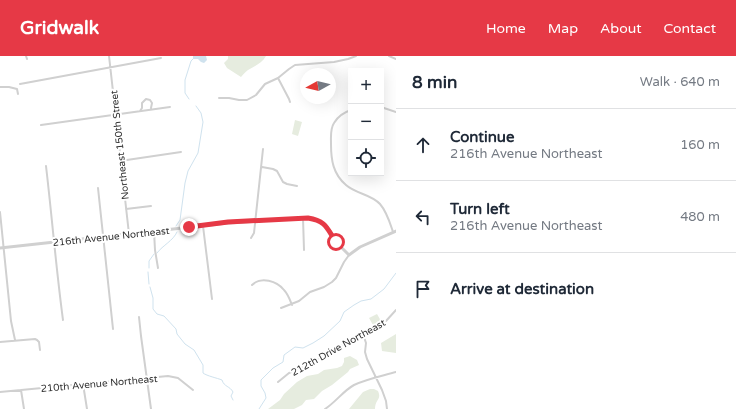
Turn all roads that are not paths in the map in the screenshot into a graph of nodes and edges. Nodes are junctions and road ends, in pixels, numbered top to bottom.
1 (109, 56) edge
2 (356, 56) edge
3 (389, 56) edge
4 (161, 58) dead end
5 (396, 59) edge
6 (111, 67) junction
7 (278, 78) junction
8 (20, 84) dead end
9 (0, 87) edge
10 (18, 94) dead end
11 (219, 98) dead end
12 (290, 102) dead end
13 (170, 107) dead end
14 (384, 108) edge
15 (151, 109) junction
16 (140, 110) junction
17 (348, 112) edge
18 (396, 112) edge
19 (116, 114) junction
20 (41, 125) dead end
21 (264, 149) dead end
22 (181, 152) dead end
23 (120, 161) junction
24 (46, 166) dead end
25 (261, 167) junction
26 (297, 186) dead end
27 (98, 188) dead end
28 (152, 206) dead end
29 (126, 209) junction
30 (0, 212) edge
31 (303, 218) junction
32 (256, 221) junction
33 (203, 225) junction
34 (154, 231) junction
35 (395, 232) edge
36 (129, 234) junction
37 (104, 236) junction
38 (251, 238) dead end
39 (54, 242) junction
40 (2, 248) edge
41 (304, 250) dead end
42 (349, 255) junction
43 (158, 268) dead end
44 (252, 285) dead end
45 (212, 299) dead end
46 (292, 305) junction
47 (281, 308) dead end
48 (396, 310) edge
49 (139, 317) dead end
50 (63, 320) dead end
51 (114, 329) dead end
52 (363, 334) junction
53 (15, 340) junction
54 (0, 342) edge
55 (40, 350) dead end
56 (396, 372) edge
57 (376, 378) junction
58 (147, 379) junction
59 (278, 382) dead end
60 (83, 384) junction
61 (20, 390) junction
62 (193, 390) dead end
63 (0, 392) edge
64 (24, 409) edge
65 (87, 409) edge
66 (151, 409) edge
67 (325, 409) edge
68 (387, 409) edge

1 - 6 street, Northeast 150th Street
2 - 7 street
3 - 5 street
4 - 6 street
6 - 8 street
6 - 19 street, Northeast 150th Street
7 - 11 street
7 - 12 street
9 - 10 street
13 - 15 street
14 - 18 street
15 - 16 street
15 - 16 street
16 - 19 street
17 - 35 street
19 - 20 street
19 - 23 street, Northeast 150th Street
21 - 25 street
22 - 23 street
23 - 29 street, Northeast 150th Street
24 - 39 street
25 - 26 street
25 - 32 street
27 - 37 street
28 - 29 street
29 - 36 street, Northeast 150th Street
30 - 40 street
31 - 32 street, 216th Avenue Northeast
31 - 41 street
31 - 42 street, 216th Avenue Northeast
32 - 33 street, 216th Avenue Northeast
32 - 38 street
33 - 34 street, 216th Avenue Northeast
33 - 45 street
34 - 36 street, 216th Avenue Northeast
34 - 43 street
35 - 42 street
36 - 37 street, 216th Avenue Northeast
37 - 39 street, 216th Avenue Northeast
37 - 51 street
39 - 40 street, 216th Avenue Northeast
39 - 50 street
40 - 53 street
42 - 46 street
44 - 46 street
46 - 47 street
48 - 52 street, 212th Drive Northeast
49 - 58 street
52 - 57 street
52 - 59 street, 212th Drive Northeast
53 - 54 street
53 - 55 street
56 - 57 street
57 - 67 street
57 - 68 street
58 - 60 street, 210th Avenue Northeast
58 - 62 street, 210th Avenue Northeast
58 - 66 street
60 - 61 street, 210th Avenue Northeast
60 - 65 street
61 - 63 street, 210th Avenue Northeast
61 - 64 street

